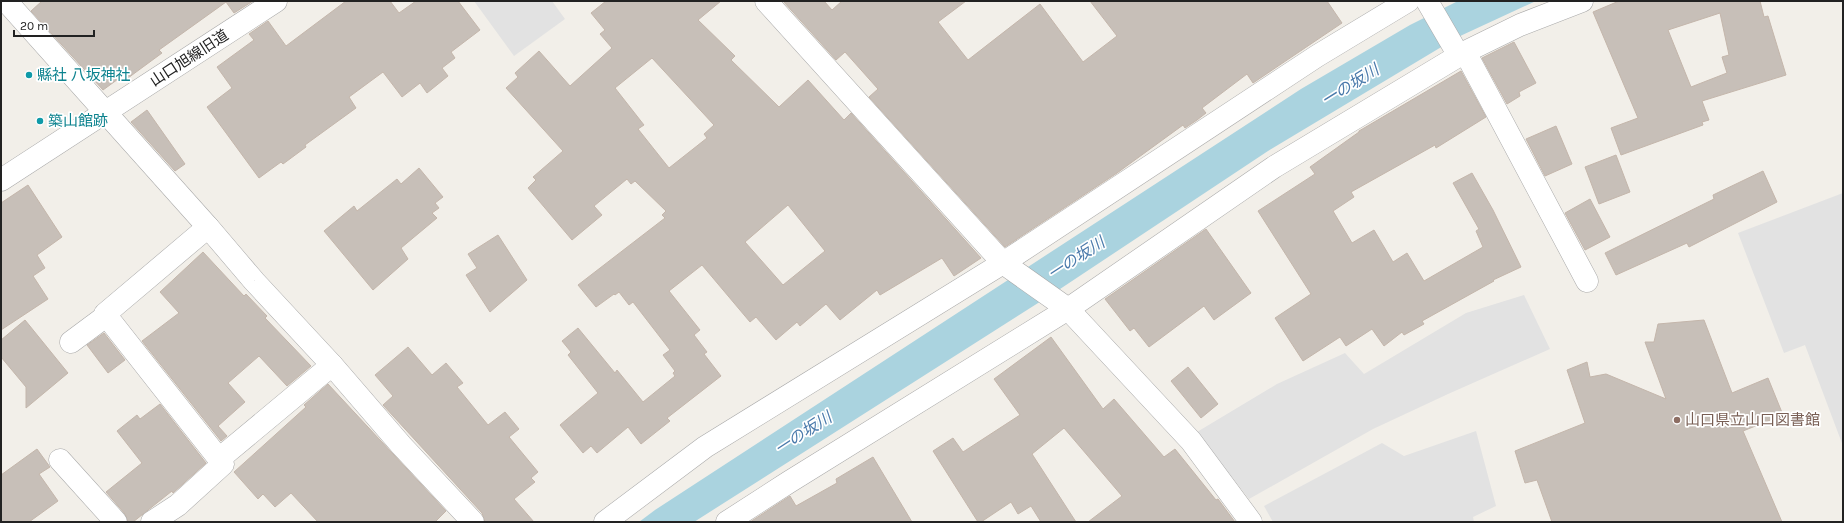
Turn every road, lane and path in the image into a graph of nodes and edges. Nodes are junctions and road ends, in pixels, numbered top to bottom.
1 (6, 1) edge
2 (276, 1) edge
3 (766, 1) edge
4 (1408, 1) edge
5 (1427, 1) edge
6 (1582, 1) edge
7 (1459, 52) junction
8 (104, 112) junction
9 (1, 180) edge
10 (208, 227) junction
11 (1008, 267) junction
12 (1587, 281) dead end
13 (1062, 304) junction
14 (106, 316) junction
15 (71, 342) dead end
16 (332, 365) junction
17 (219, 459) junction
18 (60, 460) dead end
19 (116, 522) edge
20 (152, 522) edge
21 (473, 522) edge
22 (605, 522) edge
23 (727, 522) edge
24 (1251, 522) edge

1 - 8 street
2 - 8 street, 山口旭線旧道
3 - 11 street
4 - 11 street
5 - 7 street
6 - 7 street
7 - 12 street
7 - 13 street
8 - 9 street, 山口旭線旧道
8 - 10 street
10 - 14 street
10 - 16 street
11 - 13 street
11 - 22 street
13 - 23 street
13 - 24 street
14 - 15 street
14 - 17 street
16 - 17 street
16 - 21 street
17 - 20 street
18 - 19 street

